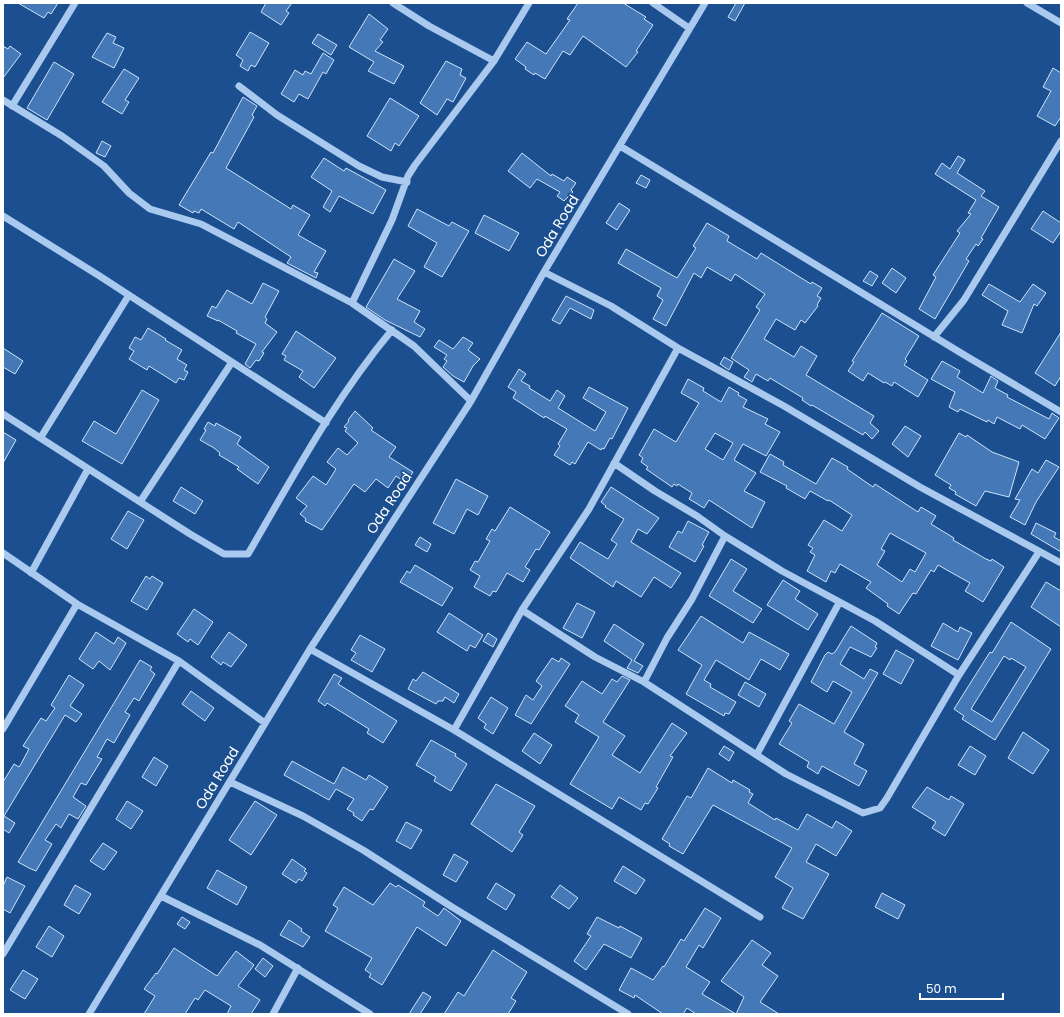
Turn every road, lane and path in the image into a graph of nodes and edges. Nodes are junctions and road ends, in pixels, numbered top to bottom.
1 (75, 3) edge
2 (393, 3) edge
3 (529, 3) edge
4 (653, 3) edge
5 (705, 3) edge
6 (1027, 3) edge
7 (1061, 23) edge
8 (689, 28) junction
9 (494, 61) junction
10 (238, 86) dead end
11 (3, 100) edge
12 (12, 106) junction
13 (1061, 141) edge
14 (620, 146) junction
15 (407, 182) junction
16 (3, 216) edge
17 (544, 272) junction
18 (129, 295) junction
19 (352, 303) junction
20 (392, 330) junction
21 (934, 337) junction
22 (678, 348) junction
23 (232, 362) junction
24 (471, 401) junction
25 (1060, 408) edge
26 (3, 414) edge
27 (326, 423) junction
28 (41, 437) junction
29 (614, 463) junction
30 (88, 469) junction
31 (140, 502) junction
32 (725, 536) junction
33 (1039, 552) junction
34 (3, 553) edge
35 (1061, 563) edge
36 (31, 573) junction
37 (839, 603) junction
38 (77, 604) junction
39 (522, 610) junction
40 (310, 649) junction
41 (179, 661) junction
42 (959, 675) junction
43 (644, 682) junction
44 (265, 723) junction
45 (3, 729) edge
46 (454, 730) junction
47 (757, 754) junction
48 (230, 782) junction
49 (161, 896) junction
50 (760, 917) dead end
51 (3, 954) edge
52 (298, 968) junction
53 (89, 1014) edge
54 (273, 1014) edge
55 (370, 1014) edge
56 (628, 1014) edge

1 - 12 street
2 - 9 street
3 - 9 street
4 - 8 street
5 - 8 street, Oda Road
6 - 7 street
8 - 14 street, Oda Road
9 - 15 street
10 - 15 street
11 - 12 street
12 - 19 street
13 - 21 street
14 - 17 street, Oda Road
14 - 21 street
15 - 19 street
16 - 18 street
17 - 22 street
17 - 24 street, Oda Road
18 - 23 street
18 - 28 street
19 - 20 street
20 - 24 street
20 - 27 street
21 - 25 street
22 - 29 street
22 - 33 street
23 - 27 street
23 - 31 street
24 - 40 street, Oda Road
26 - 28 street
27 - 31 street
28 - 30 street
29 - 32 street
29 - 39 street
30 - 31 street
30 - 36 street
32 - 37 street
32 - 43 street
33 - 35 street
33 - 42 street
34 - 36 street
36 - 38 street
37 - 42 street
37 - 47 street
38 - 41 street
38 - 45 street
39 - 43 street
39 - 46 street
40 - 44 street, Oda Road
40 - 46 street
41 - 44 street
41 - 51 street
42 - 47 street
43 - 47 street
44 - 48 street, Oda Road
46 - 50 street
48 - 49 street, Oda Road
48 - 56 street
49 - 52 street
49 - 53 street, Oda Road
52 - 54 street
52 - 55 street

